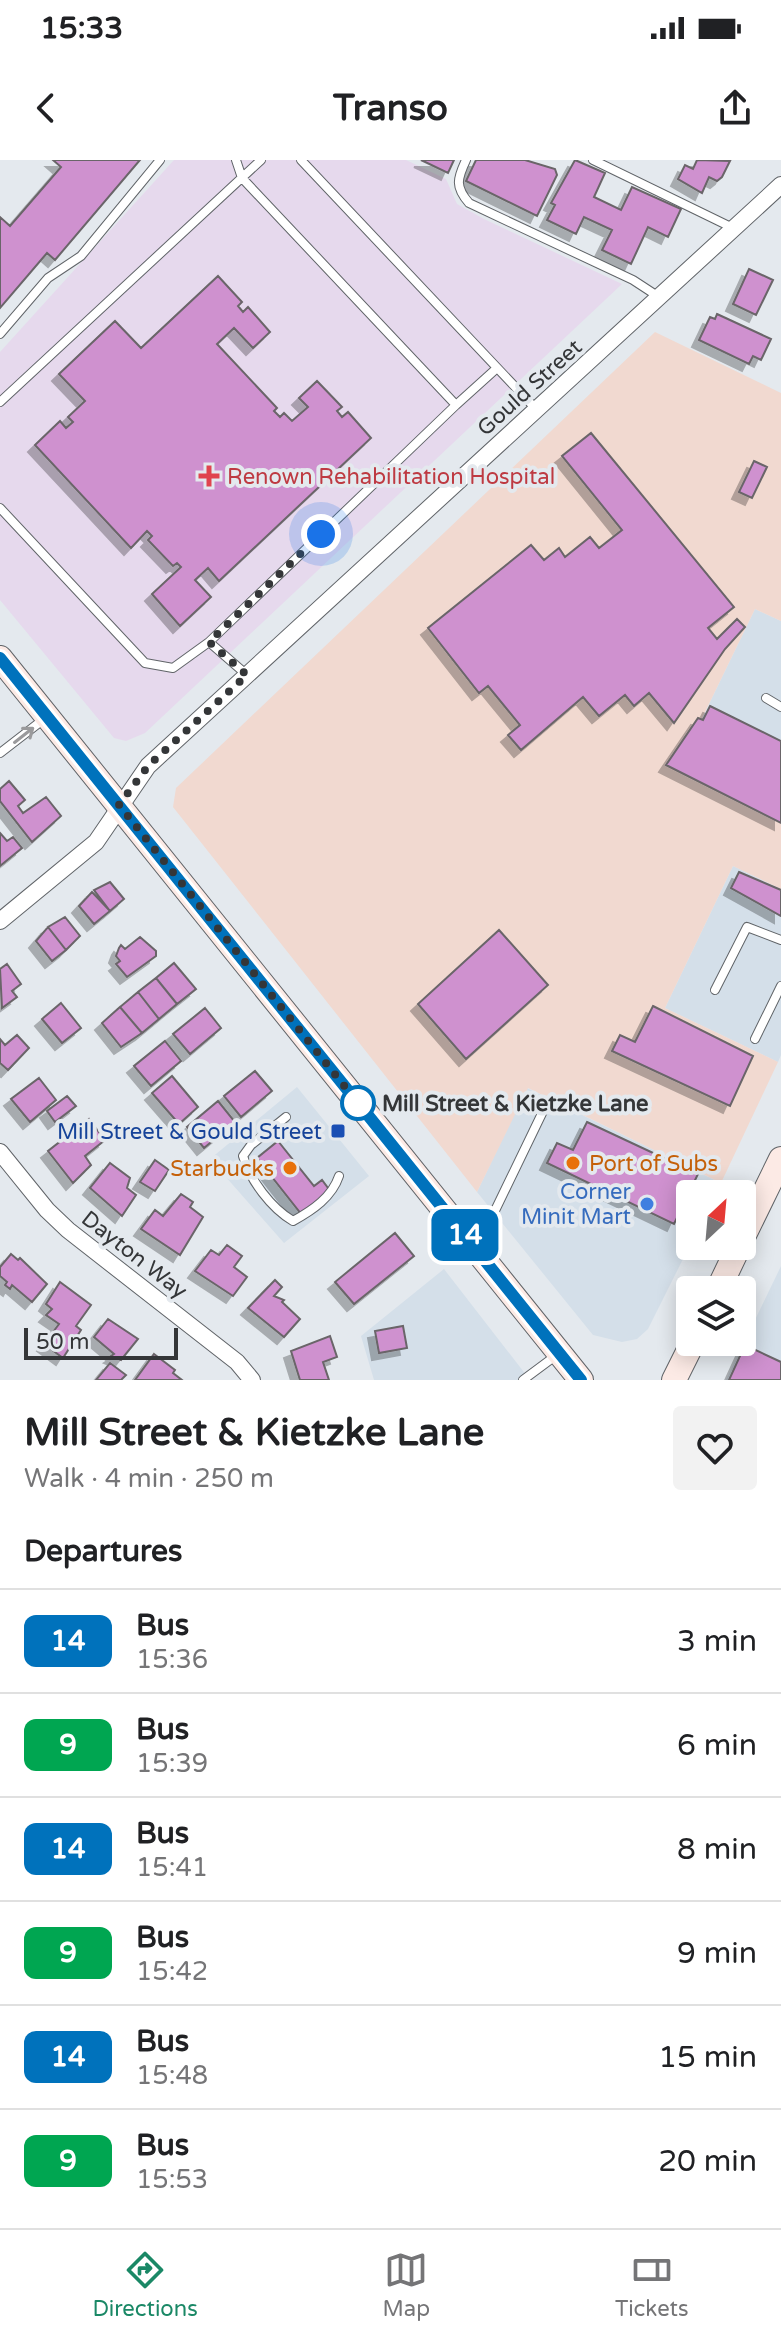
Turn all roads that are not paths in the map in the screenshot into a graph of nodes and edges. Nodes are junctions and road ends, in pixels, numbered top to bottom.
1 (160, 160) edge
2 (236, 160) edge
3 (261, 160) edge
4 (301, 160) edge
5 (466, 160) edge
6 (593, 160) edge
7 (242, 178) junction
8 (781, 185) edge
9 (734, 229) junction
10 (659, 297) junction
11 (0, 334) edge
12 (497, 368) junction
13 (0, 402) edge
14 (456, 405) junction
15 (536, 410) junction
16 (0, 508) edge
17 (209, 642) junction
18 (0, 658) edge
19 (247, 675) junction
20 (766, 698) dead end
21 (781, 707) edge
22 (47, 716) junction
23 (0, 753) edge
24 (119, 805) junction
25 (0, 921) edge
26 (781, 940) edge
27 (781, 986) edge
28 (715, 990) dead end
29 (755, 1039) dead end
30 (547, 1103) dead end
31 (286, 1117) dead end
32 (0, 1152) edge
33 (781, 1159) edge
34 (339, 1176) dead end
35 (756, 1210) edge
36 (489, 1223) dead end
37 (559, 1353) junction
38 (686, 1356) edge
39 (252, 1380) edge
40 (523, 1380) edge
41 (581, 1380) edge
42 (674, 1380) edge

1 - 11 lane
2 - 7 lane
3 - 7 lane
4 - 12 lane
5 - 10 lane
6 - 9 lane
7 - 13 lane
7 - 14 lane
8 - 9 street, Gould Street
9 - 10 street, Gould Street
10 - 15 street, Gould Street
12 - 14 lane
12 - 15 lane
14 - 17 lane
15 - 19 street, Gould Street
16 - 17 lane
17 - 19 lane
18 - 22 main road
19 - 24 street, Gould Street
20 - 21 lane
23 -> 22 lane
22 - 24 main road
24 - 25 street, Gould Street
24 - 37 main road
26 - 28 lane
27 - 29 lane
30 - 36 lane
31 - 34 lane
32 - 39 street, Dayton Way
33 - 35 main road
37 - 40 lane
37 - 41 main road
38 - 42 main road

